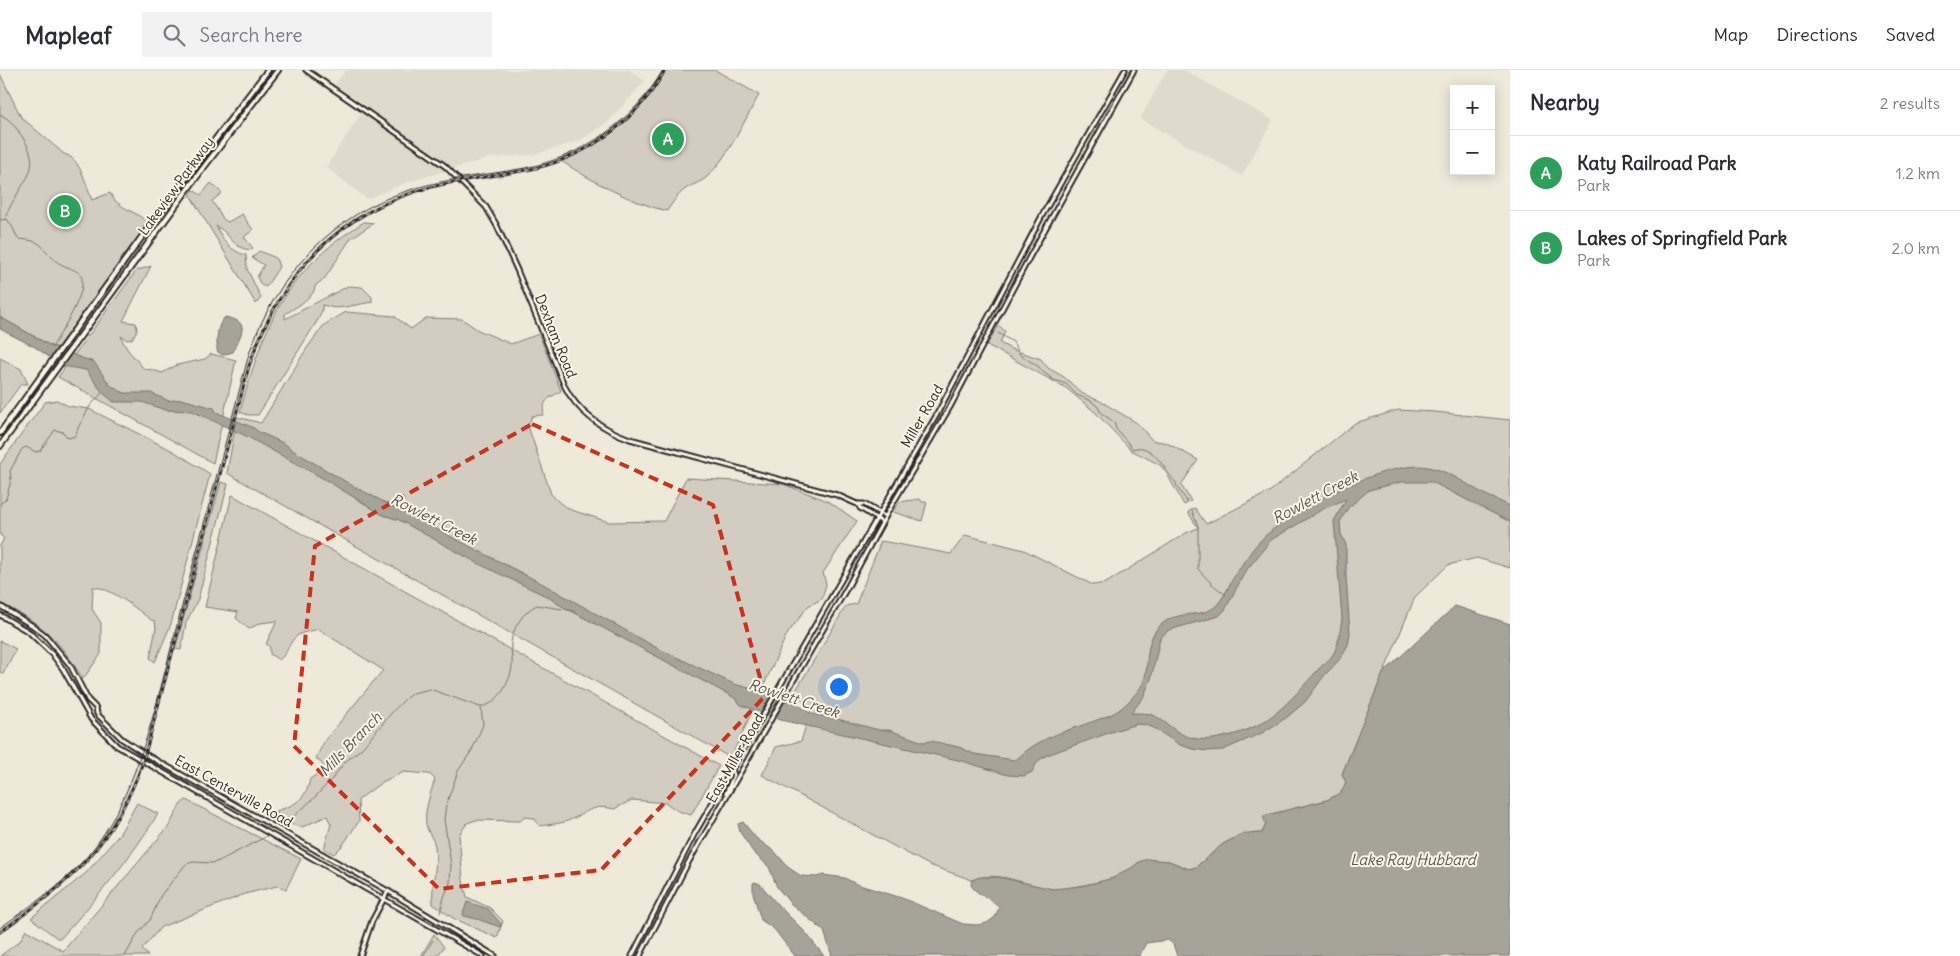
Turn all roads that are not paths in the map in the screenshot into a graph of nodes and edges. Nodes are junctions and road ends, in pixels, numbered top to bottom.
1 (268, 70) edge
2 (278, 70) edge
3 (306, 70) edge
4 (1125, 70) edge
5 (1134, 70) edge
6 (195, 166) junction
7 (201, 171) junction
8 (1008, 282) junction
9 (1015, 285) junction
10 (994, 308) junction
11 (1001, 311) junction
12 (0, 432) edge
13 (0, 446) edge
14 (857, 504) junction
15 (880, 513) junction
16 (885, 516) junction
17 (876, 518) junction
18 (882, 522) junction
19 (0, 606) edge
20 (0, 615) edge
21 (115, 733) junction
22 (111, 740) junction
23 (732, 769) junction
24 (178, 773) junction
25 (175, 780) junction
26 (726, 796) junction
27 (231, 803) junction
28 (228, 809) junction
29 (701, 822) junction
30 (709, 826) junction
31 (388, 891) junction
32 (384, 898) junction
33 (360, 956) edge
34 (483, 956) edge
35 (495, 956) edge
36 (632, 956) edge
37 (640, 956) edge

1 - 6 main road, Lakeview Parkway
2 - 7 main road, Lakeview Parkway
3 - 14 main road, Dexham Road
4 - 8 main road, Miller Road
5 - 9 main road, Miller Road
6 - 7 main road
6 - 12 main road, Lakeview Parkway
7 - 13 main road, Lakeview Parkway
8 - 9 main road
8 - 10 main road, Miller Road
9 - 11 main road, Miller Road
10 - 11 main road
10 - 15 main road, Miller Road
11 - 16 main road, Miller Road
14 - 15 main road, Dexham Road
14 - 17 main road, Dexham Road
15 - 16 main road, Dexham Road
15 - 17 main road, Miller Road
16 - 18 main road, Miller Road
17 - 18 main road, Dexham Road
17 - 23 main road, Miller Road
18 - 26 main road, East Miller Road
19 - 21 main road, East Centerville Road
20 - 22 main road, East Centerville Road
21 - 22 main road
21 - 24 main road, East Centerville Road
22 - 25 main road, East Centerville Road
23 - 26 main road
23 - 29 main road, East Miller Road
24 - 25 main road
24 - 27 main road, East Centerville Road
25 - 28 main road, East Centerville Road
26 - 30 main road, East Miller Road
27 - 28 main road
27 - 31 main road, East Centerville Road
28 - 32 main road, East Centerville Road
29 - 30 main road
29 - 36 main road, East Miller Road
30 - 37 main road, East Miller Road
31 - 32 main road
31 - 35 main road, East Centerville Road
32 - 33 main road
32 - 34 main road, East Centerville Road

